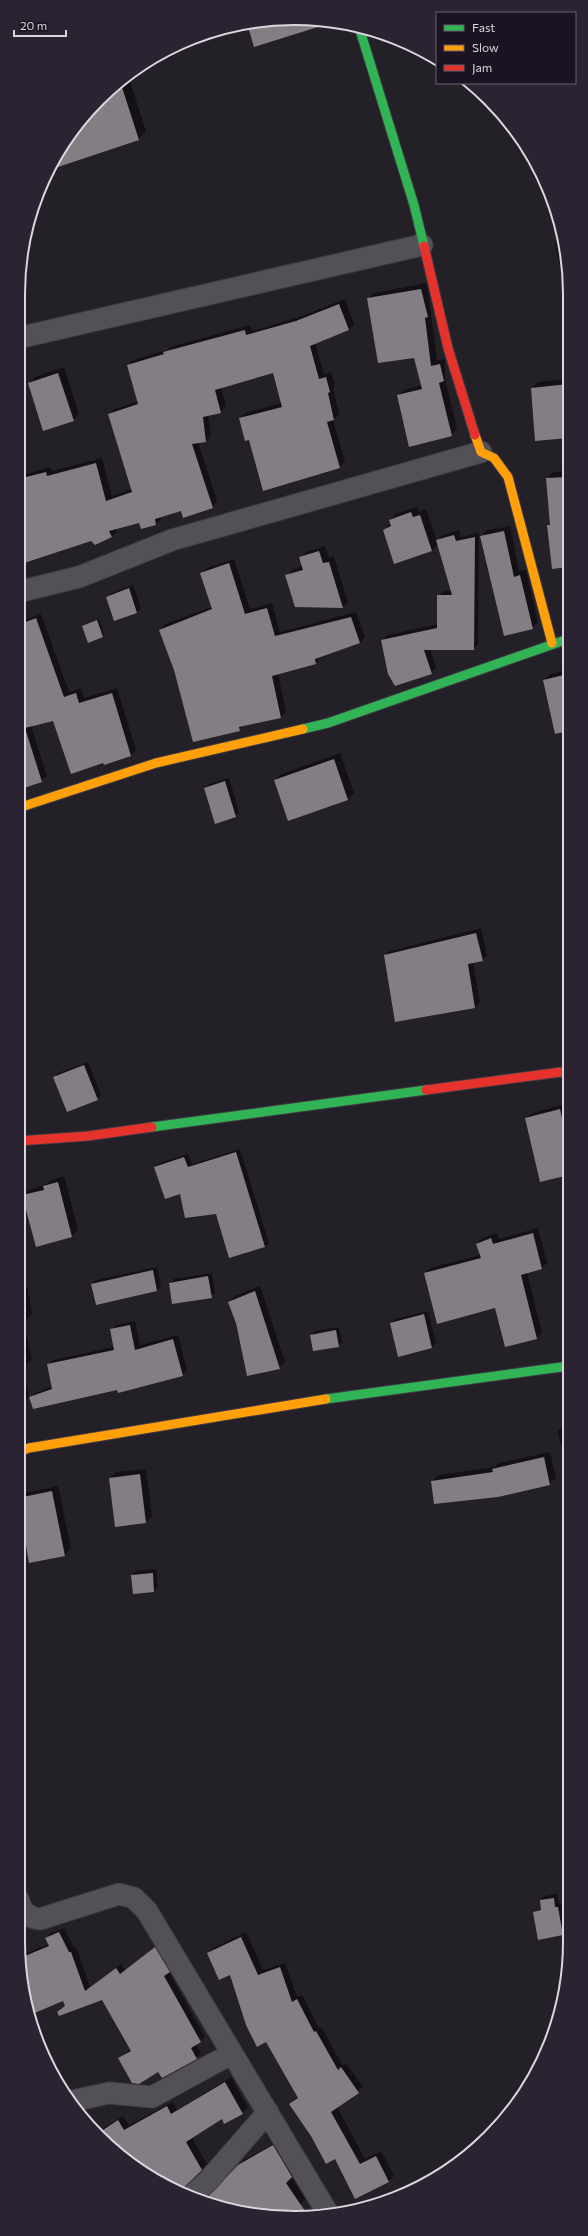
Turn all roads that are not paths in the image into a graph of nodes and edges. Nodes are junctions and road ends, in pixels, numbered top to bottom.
1 (361, 33) edge
2 (422, 245) junction
3 (25, 336) edge
4 (481, 452) junction
5 (25, 590) edge
6 (563, 640) edge
7 (552, 643) junction
8 (25, 806) edge
9 (561, 1072) dead end
10 (25, 1140) edge
11 (563, 1367) edge
12 (25, 1449) edge
13 (25, 1913) edge
14 (231, 2054) junction
15 (76, 2099) edge
16 (268, 2112) junction
17 (195, 2192) edge
18 (325, 2209) edge

1 - 2 street
2 - 3 street
2 - 4 street
4 - 5 street
4 - 7 street
6 - 7 street
7 - 8 street
9 - 10 street
11 - 12 street
13 - 14 street
14 - 15 street
14 - 16 street
16 - 17 street
16 - 18 street

